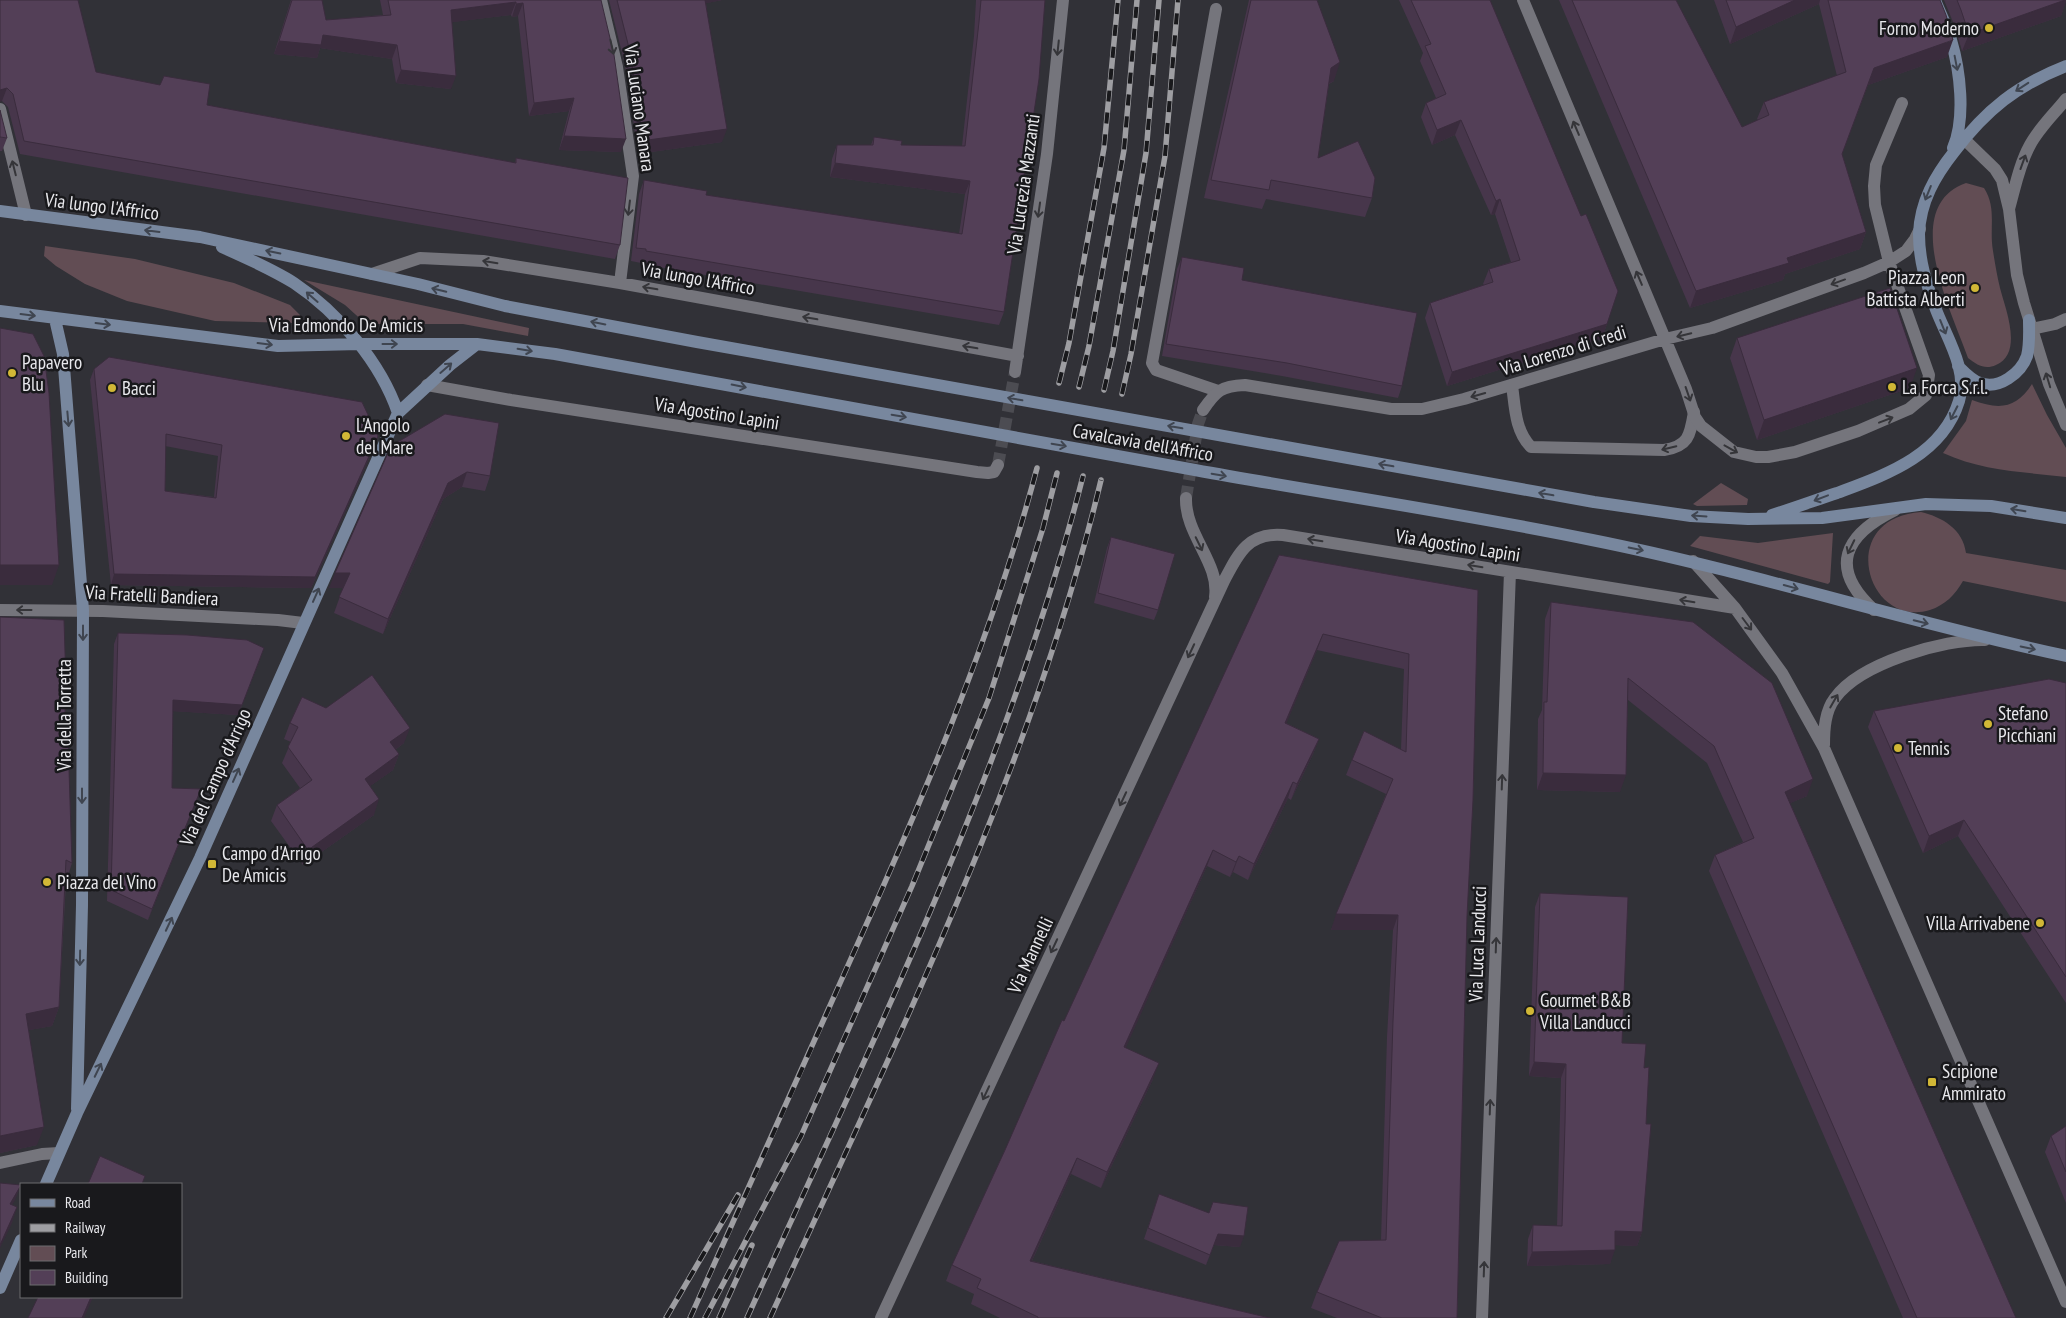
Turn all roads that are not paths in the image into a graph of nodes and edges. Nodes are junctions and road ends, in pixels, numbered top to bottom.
1 (601, 0) edge
2 (1063, 0) edge
3 (1523, 0) edge
4 (1935, 0) edge
5 (1216, 9) dead end
6 (2066, 66) edge
7 (2066, 99) edge
8 (1902, 103) dead end
9 (0, 109) edge
10 (1964, 139) junction
11 (1947, 160) junction
12 (2009, 209) junction
13 (0, 211) edge
14 (26, 216) junction
15 (1920, 229) junction
16 (200, 237) junction
17 (1890, 262) junction
18 (372, 274) junction
19 (620, 283) junction
20 (0, 311) edge
21 (55, 318) junction
22 (2066, 319) edge
23 (2031, 324) junction
24 (1665, 339) junction
25 (698, 342) joint
26 (359, 344) junction
27 (477, 344) junction
28 (1018, 356) junction
29 (1958, 366) junction
30 (1015, 372) tunnel mouth
31 (691, 378) joint
32 (427, 385) junction
33 (1512, 385) junction
34 (1218, 391) junction
35 (1202, 410) tunnel mouth
36 (398, 413) junction
37 (1695, 415) junction
38 (2066, 425) edge
39 (998, 465) dead end
40 (1186, 498) tunnel mouth
41 (1901, 506) junction
42 (2066, 518) edge
43 (1748, 519) junction
44 (1693, 561) junction
45 (1510, 572) junction
46 (1212, 607) junction
47 (1736, 608) junction
48 (0, 610) edge
49 (83, 610) junction
50 (1874, 610) junction
51 (303, 623) junction
52 (1990, 640) junction
53 (2066, 656) edge
54 (1824, 748) junction
55 (76, 1113) junction
56 (59, 1153) junction
57 (0, 1163) edge
58 (46, 1183) edge
59 (20, 1242) edge
60 (0, 1288) edge
61 (2066, 1302) edge
62 (881, 1318) edge
63 (1482, 1318) edge

1 -> 19 street, Via Luciano Manara
2 -> 28 street, Via Lucrezia Mazzanti
24 -> 3 street
4 -> 11 street
5 - 34 street
6 -> 10 street
12 -> 7 street
8 - 17 street
14 -> 9 street
10 - 11 street
10 - 12 street
11 -> 15 street
12 - 23 street
13 - 14 street, Via lungo l'Affrico
16 -> 14 street, Via lungo l'Affrico
15 - 17 street, Via Lorenzo di Credi
15 -> 29 street
18 -> 16 street, Via lungo l'Affrico
26 -> 16 street, Via lungo l'Affrico
17 -> 24 street, Via Lorenzo di Credi
37 -> 17 street
19 -> 18 street, Via lungo l'Affrico
25 -> 18 street, Via lungo l'Affrico
28 -> 19 street, Via lungo l'Affrico
20 -> 21 street, Via Edmondo De Amicis
21 -> 26 street, Via Edmondo De Amicis
21 -> 49 street, Via della Torretta
22 - 23 street
23 - 29 street
38 -> 23 street
24 - 33 street, Via Lorenzo di Credi
24 -> 37 street
43 -> 25 street, Cavalcavia dell'Affrico
26 -> 27 street, Via Edmondo De Amicis
26 - 36 street
27 -> 31 street, Via Edmondo De Amicis
32 -> 27 street, Via del Campo d'Arrigo
28 - 30 street, Via Lucrezia Mazzanti
29 -> 43 street
31 -> 44 street, Cavalcavia dell'Affrico
32 - 36 street, Via del Campo d'Arrigo
32 - 39 street, Via Agostino Lapini
33 -> 34 street, Via Lorenzo di Credi
37 -> 33 street
34 - 35 street
51 -> 36 street, Via del Campo d'Arrigo
40 -> 46 street
42 -> 41 street
41 - 43 street
41 -> 50 street
44 - 47 street
44 -> 50 street
45 -> 46 street, Via Agostino Lapini
47 -> 45 street, Via Agostino Lapini
63 -> 45 street, Via Luca Landucci
46 -> 62 street, Via Mannelli
47 -> 54 street
49 -> 48 street, Via Fratelli Bandiera
49 - 51 street, Via Fratelli Bandiera
49 -> 55 street, Via della Torretta
50 -> 52 street
55 -> 51 street, Via del Campo d'Arrigo
52 -> 53 street
54 -> 52 street
54 - 61 street
55 - 56 street, Via del Campo d'Arrigo
56 - 57 street
56 - 58 street, Via del Campo d'Arrigo
59 - 60 street

